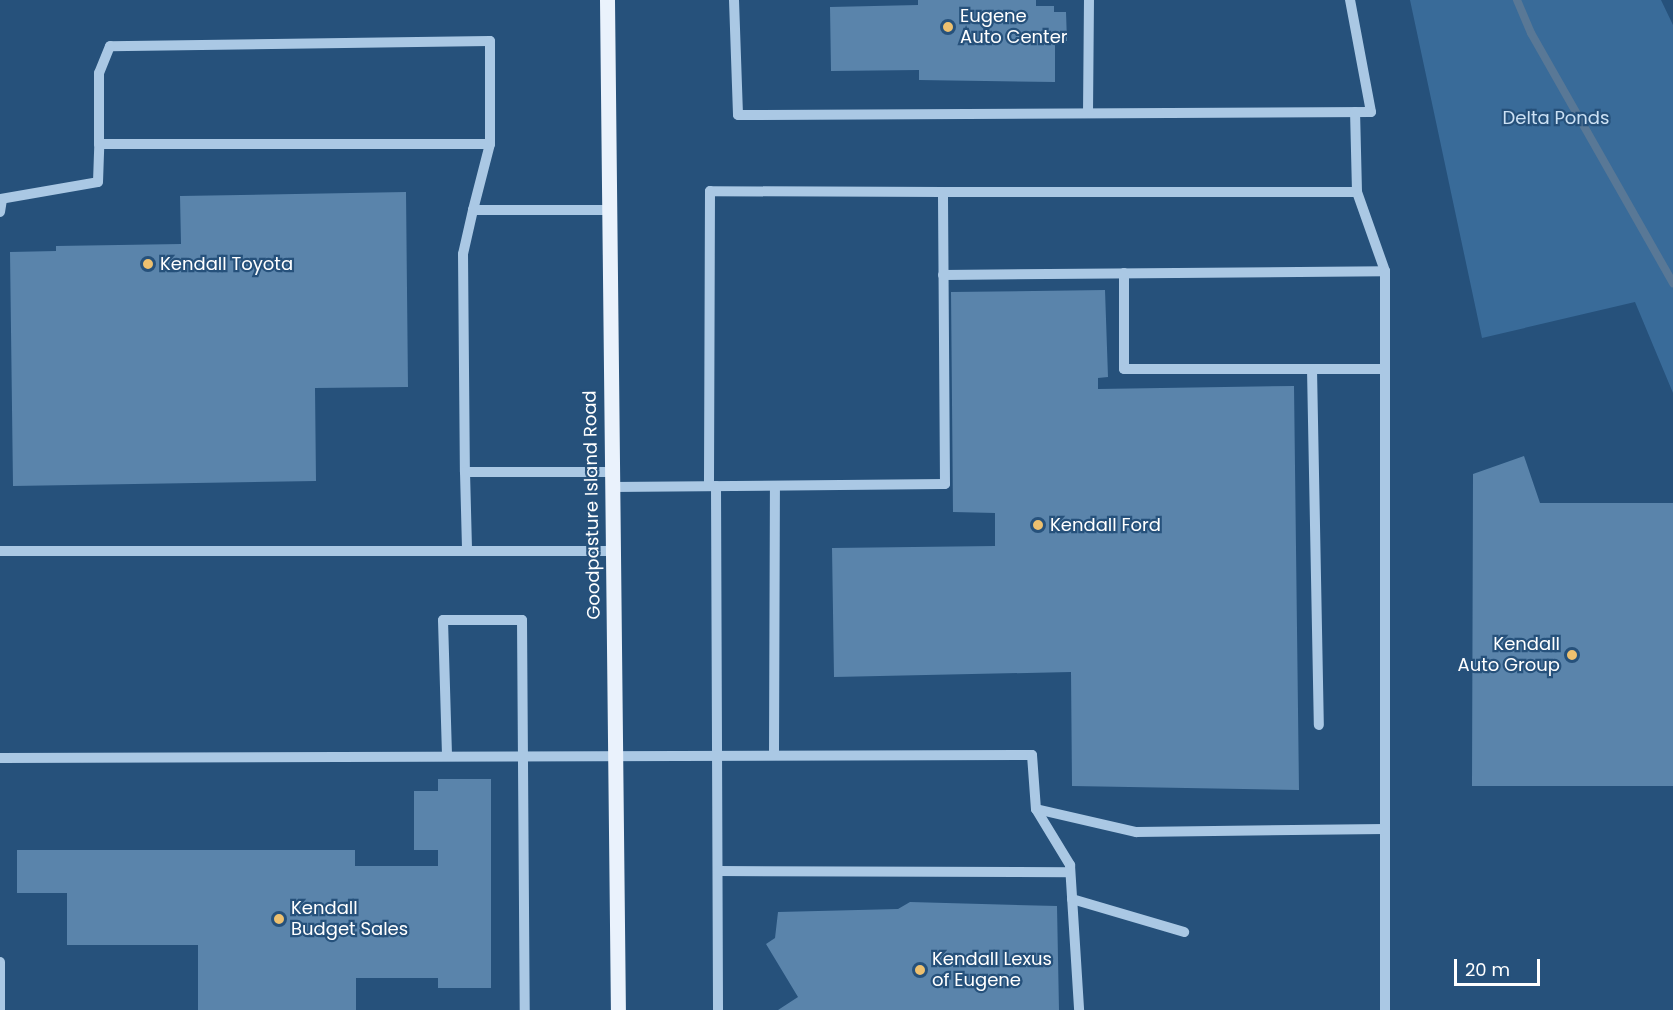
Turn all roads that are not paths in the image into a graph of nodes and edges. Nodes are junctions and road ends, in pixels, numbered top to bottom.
1 (607, 0) edge
2 (734, 0) edge
3 (1089, 0) edge
4 (1350, 0) edge
5 (1356, 112) junction
6 (1088, 113) junction
7 (99, 144) junction
8 (490, 144) junction
9 (943, 192) junction
10 (1356, 192) junction
11 (1, 199) edge
12 (473, 210) junction
13 (609, 210) junction
14 (0, 212) edge
15 (1385, 271) junction
16 (1124, 273) junction
17 (943, 275) junction
18 (1312, 369) junction
19 (1385, 369) junction
20 (465, 472) junction
21 (612, 480) junction
22 (713, 486) junction
23 (775, 486) junction
24 (0, 551) edge
25 (467, 551) junction
26 (612, 551) junction
27 (1319, 726) dead end
28 (523, 754) junction
29 (447, 755) junction
30 (615, 755) junction
31 (718, 755) junction
32 (774, 755) junction
33 (0, 759) edge
34 (1036, 809) junction
35 (1385, 829) junction
36 (718, 871) junction
37 (1070, 872) junction
38 (1072, 899) junction
39 (1184, 932) dead end
40 (0, 962) edge
41 (0, 1010) edge
42 (525, 1010) edge
43 (618, 1010) edge
44 (717, 1010) edge
45 (1079, 1010) edge
46 (1385, 1010) edge

1 - 13 main road, Goodpasture Island Road
2 - 6 lane
3 - 6 lane
4 - 5 lane
5 - 6 lane
5 - 10 lane
7 - 8 lane
7 - 8 lane
7 - 11 lane
8 - 12 lane
9 - 10 lane
9 - 17 lane
9 - 22 lane
10 - 15 lane
11 - 14 lane
12 - 13 lane
12 - 20 lane
13 - 21 main road, Goodpasture Island Road
15 - 16 lane
15 - 19 lane
16 - 17 lane
16 - 18 lane
17 - 23 lane
18 - 19 lane
18 - 27 lane
19 - 35 lane
20 - 21 lane
20 - 25 lane
21 - 22 lane
21 - 26 main road, Goodpasture Island Road
22 - 23 lane
22 - 31 lane
23 - 32 lane
24 - 25 lane
25 - 26 lane
26 - 30 main road, Goodpasture Island Road
28 - 29 lane
28 - 29 lane
28 - 30 lane
28 - 42 lane
29 - 33 lane
30 - 31 lane
30 - 43 main road, Goodpasture Island Road
31 - 32 lane
31 - 36 lane
32 - 34 lane
34 - 35 lane
34 - 37 lane
35 - 46 lane
36 - 37 lane
36 - 44 lane
37 - 38 lane
38 - 39 lane
38 - 45 lane
40 - 41 lane

